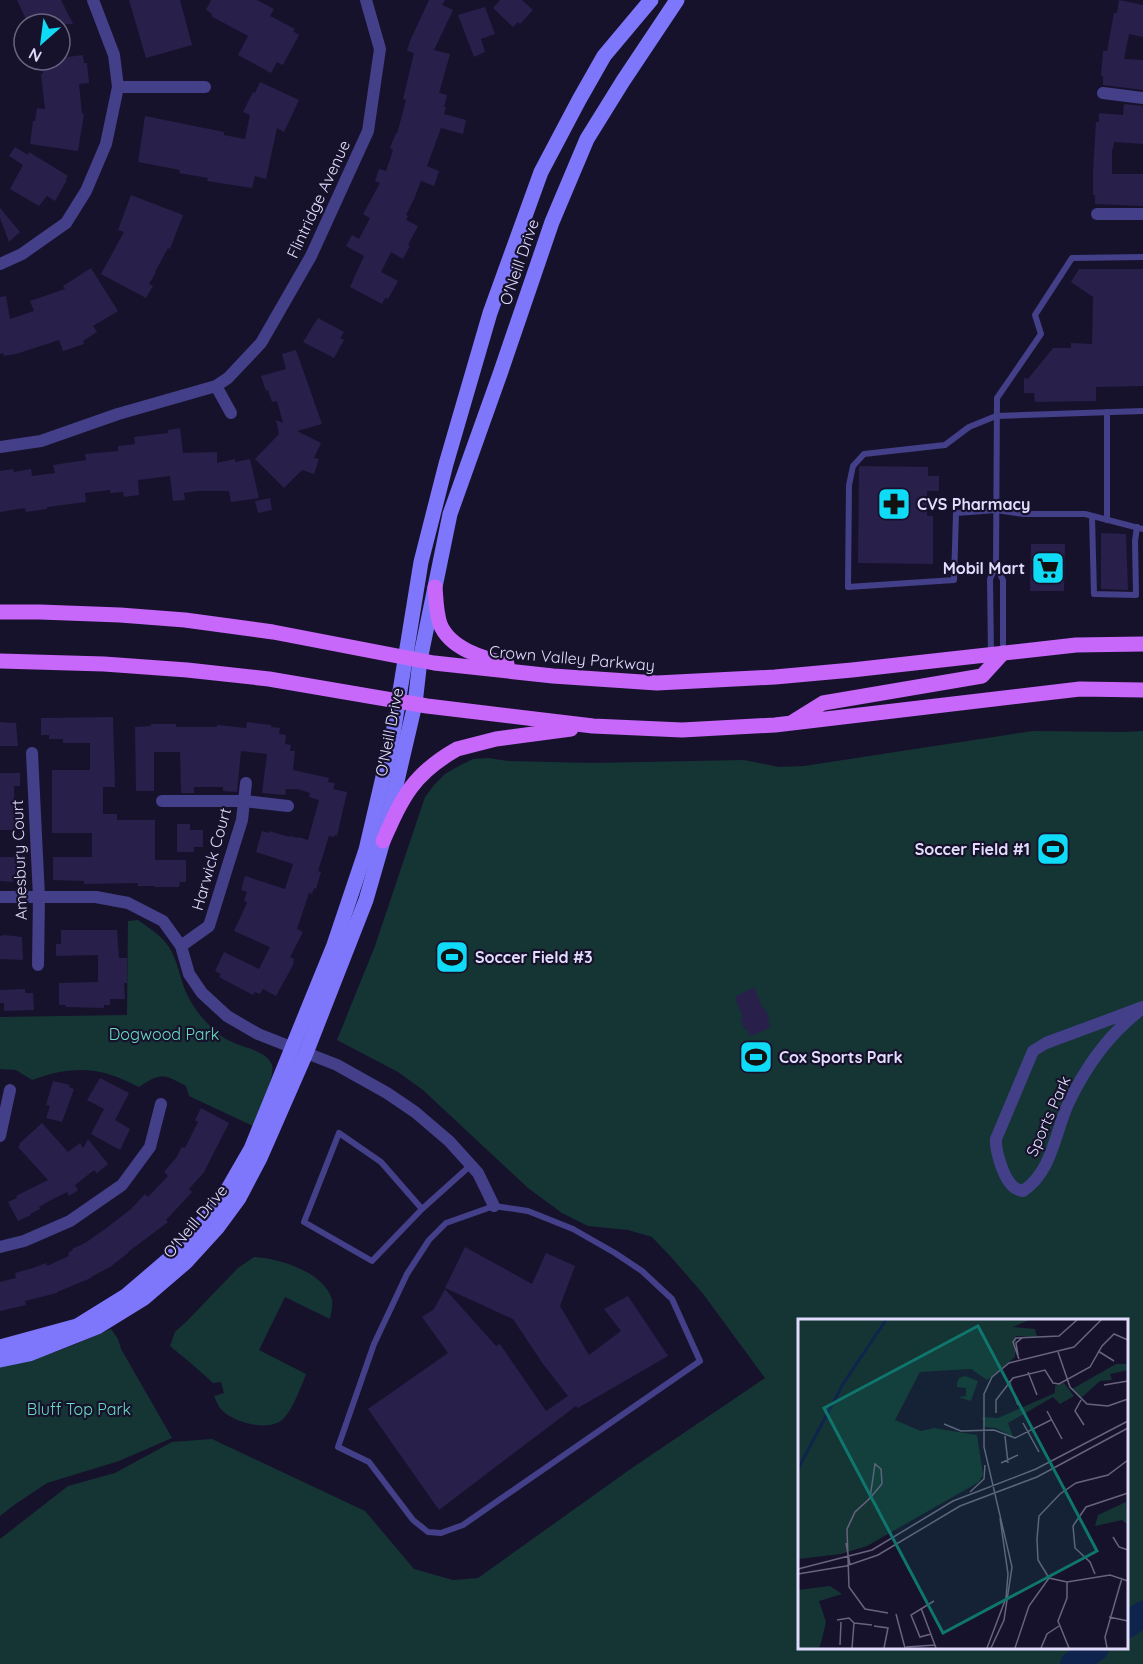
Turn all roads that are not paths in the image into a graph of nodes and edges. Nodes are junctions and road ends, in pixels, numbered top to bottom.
1 (93, 0) edge
2 (366, 0) edge
3 (651, 0) edge
4 (677, 0) edge
5 (118, 87) junction
6 (205, 87) dead end
7 (1103, 93) dead end
8 (1143, 98) edge
9 (1097, 214) dead end
10 (1143, 214) edge
11 (1143, 257) edge
12 (0, 264) edge
13 (216, 386) junction
14 (1143, 411) edge
15 (1107, 412) junction
16 (231, 413) dead end
17 (996, 416) junction
18 (0, 447) edge
19 (996, 510) junction
20 (1092, 516) junction
21 (1107, 520) junction
22 (1140, 528) edge
23 (996, 566) junction
24 (435, 586) junction
25 (0, 612) edge
26 (1143, 644) edge
27 (997, 654) junction
28 (405, 657) junction
29 (420, 660) junction
30 (0, 661) edge
31 (553, 676) junction
32 (1143, 690) edge
33 (398, 702) junction
34 (415, 704) junction
35 (791, 723) junction
36 (593, 726) junction
37 (32, 753) dead end
38 (246, 783) dead end
39 (162, 801) dead end
40 (244, 801) junction
41 (288, 806) dead end
42 (383, 841) junction
43 (0, 897) edge
44 (39, 897) junction
45 (180, 946) junction
46 (38, 965) dead end
47 (1143, 1007) edge
48 (300, 1050) junction
49 (10, 1090) dead end
50 (161, 1104) dead end
51 (0, 1136) edge
52 (472, 1165) junction
53 (494, 1206) junction
54 (422, 1209) junction
55 (0, 1247) edge
56 (0, 1347) edge
57 (0, 1360) edge

1 - 5 street
2 - 13 street, Flintridge Avenue
3 - 28 main road, O'Neill Drive
4 - 24 main road, O'Neill Drive
5 - 6 street
5 - 12 street
7 - 8 street
9 - 10 street
11 - 17 lane
13 - 16 street
13 - 18 street, Flintridge Avenue
14 - 15 lane
15 - 17 lane
15 - 21 lane
17 - 19 lane
17 - 19 lane
19 - 20 lane
19 - 23 lane
20 - 21 lane
20 - 22 lane
21 - 22 lane
23 - 27 lane
23 - 27 lane
24 - 29 main road, O'Neill Drive
24 - 31 main road
25 - 28 main road, Crown Valley Parkway
26 - 27 main road, Crown Valley Parkway
27 - 31 main road, Crown Valley Parkway
27 - 35 main road
28 - 29 main road, Crown Valley Parkway
28 - 33 main road, O'Neill Drive
29 - 31 main road, Crown Valley Parkway
29 - 34 main road, O'Neill Drive
30 - 33 main road
32 - 35 main road
33 - 34 main road
33 - 48 main road, O'Neill Drive
34 - 36 main road
34 - 42 main road, O'Neill Drive
35 - 36 main road
36 - 42 main road
37 - 44 street, Amesbury Court
38 - 40 street, Harwick Court
39 - 40 street, Harwick Court
40 - 41 street, Harwick Court
40 - 45 street, Harwick Court
42 - 48 main road, O'Neill Drive
43 - 44 street
44 - 45 street
44 - 46 street, Amesbury Court
45 - 48 street
47 - 47 street, Sports Park
48 - 52 street
48 - 56 main road, O'Neill Drive
48 - 57 main road, O'Neill Drive
49 - 51 street
50 - 55 street
52 - 53 street
52 - 54 lane
53 - 53 lane
54 - 54 lane

